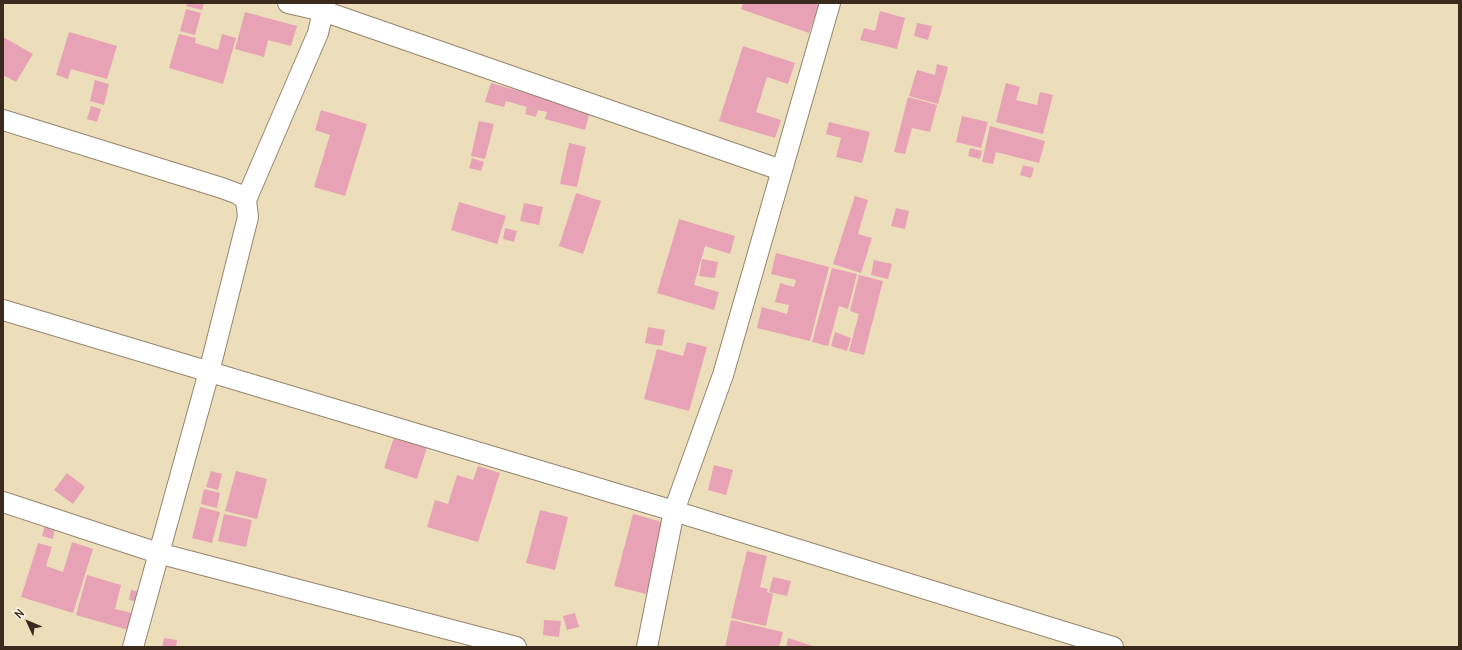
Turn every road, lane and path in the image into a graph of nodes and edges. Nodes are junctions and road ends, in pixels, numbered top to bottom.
1 (288, 3) edge
2 (830, 3) edge
3 (324, 7) edge
4 (3, 120) edge
5 (781, 170) junction
6 (246, 200) junction
7 (3, 310) edge
8 (209, 372) junction
9 (3, 502) edge
10 (674, 512) junction
11 (158, 553) junction
12 (132, 647) edge
13 (516, 647) edge
14 (647, 647) edge
15 (1113, 647) edge

1 - 3 street
2 - 5 street
3 - 5 street
3 - 6 street
4 - 6 street
5 - 10 street
6 - 8 street
7 - 8 street
8 - 10 street
8 - 11 street
9 - 11 street
10 - 14 street
10 - 15 street
11 - 12 street
11 - 13 street

